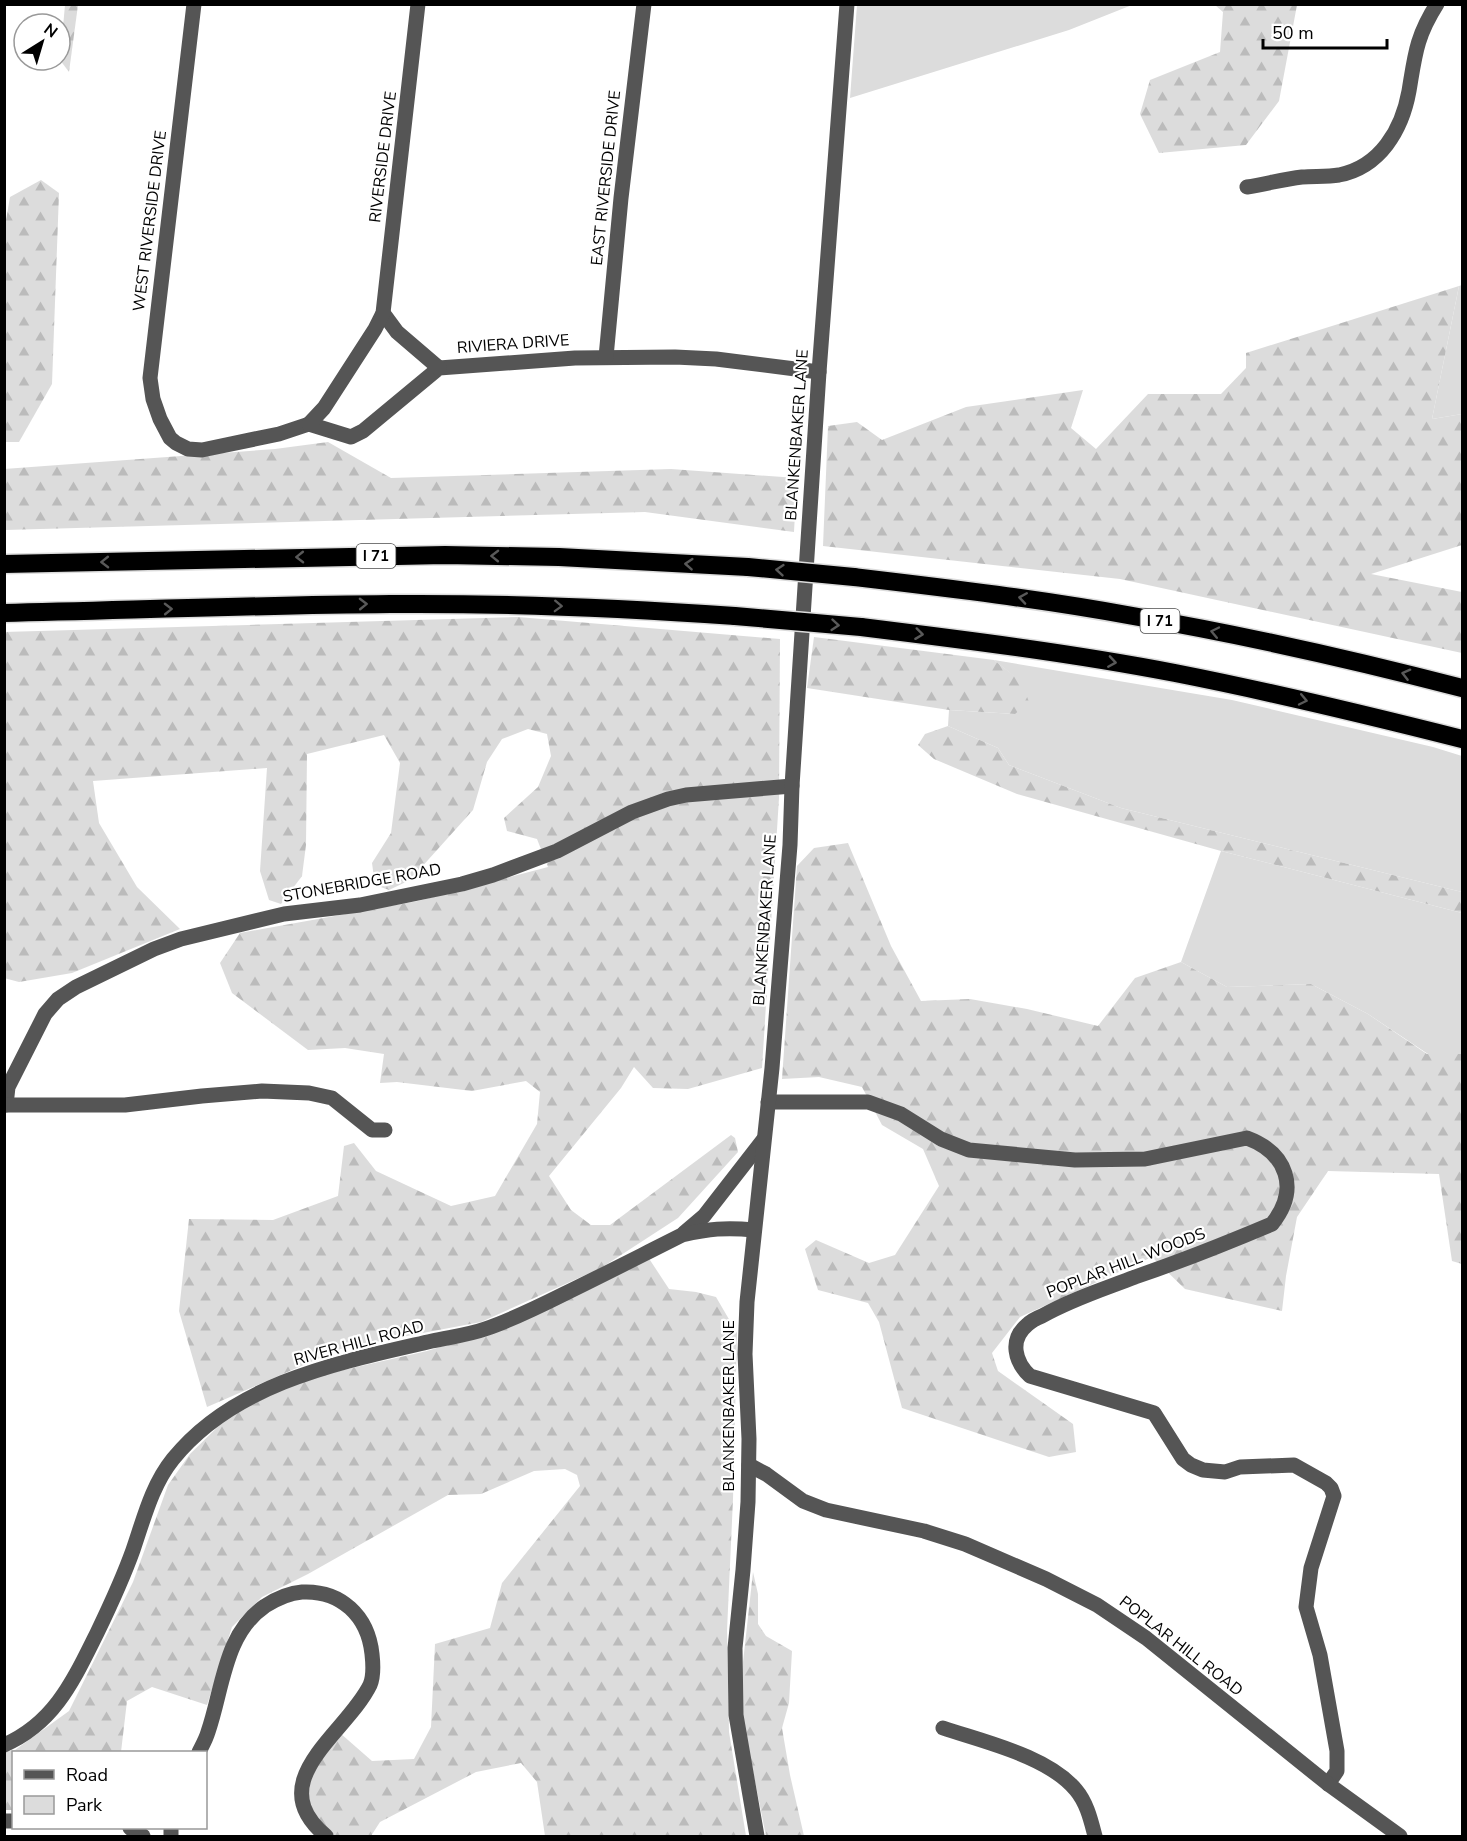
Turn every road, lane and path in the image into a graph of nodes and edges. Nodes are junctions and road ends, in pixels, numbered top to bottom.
1 (194, 4) edge
2 (418, 4) edge
3 (644, 4) edge
4 (848, 4) edge
5 (1437, 4) edge
6 (1247, 187) dead end
7 (383, 313) junction
8 (606, 357) junction
9 (439, 368) junction
10 (819, 372) junction
11 (309, 424) junction
12 (4, 564) edge
13 (4, 613) edge
14 (1462, 688) edge
15 (1462, 739) edge
16 (792, 786) junction
17 (768, 1102) junction
18 (5, 1105) edge
19 (385, 1130) dead end
20 (764, 1140) junction
21 (754, 1230) junction
22 (681, 1235) junction
23 (749, 1465) junction
24 (943, 1728) dead end
25 (4, 1745) edge
26 (199, 1751) edge
27 (1328, 1784) junction
28 (326, 1836) edge
29 (757, 1836) edge
30 (1095, 1836) edge
31 (1400, 1836) edge

1 - 11 street, WEST RIVERSIDE DRIVE
2 - 7 street, RIVERSIDE DRIVE
3 - 8 street, EAST RIVERSIDE DRIVE
4 - 10 street, BLANKENBAKER LANE
5 - 6 street
7 - 9 street
7 - 11 street, RIVERSIDE DRIVE
8 - 9 street, RIVIERA DRIVE
8 - 10 street, RIVIERA DRIVE
9 - 11 street, RIVIERA DRIVE
10 - 16 street, BLANKENBAKER LANE
14 -> 12 highway, I 71, bridge
13 -> 15 highway, bridge
16 - 17 street, BLANKENBAKER LANE
16 - 18 street, STONEBRIDGE ROAD
17 - 20 street, BLANKENBAKER LANE
17 - 27 street, POPLAR HILL WOODS
18 - 19 street
20 - 21 street, BLANKENBAKER LANE
20 - 22 street, RIVER HILL ROAD
21 - 22 street, RIVER HILL ROAD
21 - 23 street, BLANKENBAKER LANE
22 - 25 street, RIVER HILL ROAD
23 - 27 street, POPLAR HILL ROAD
23 - 29 street, BLANKENBAKER LANE
24 - 30 street
26 - 28 street
27 - 31 street, POPLAR HILL ROAD

